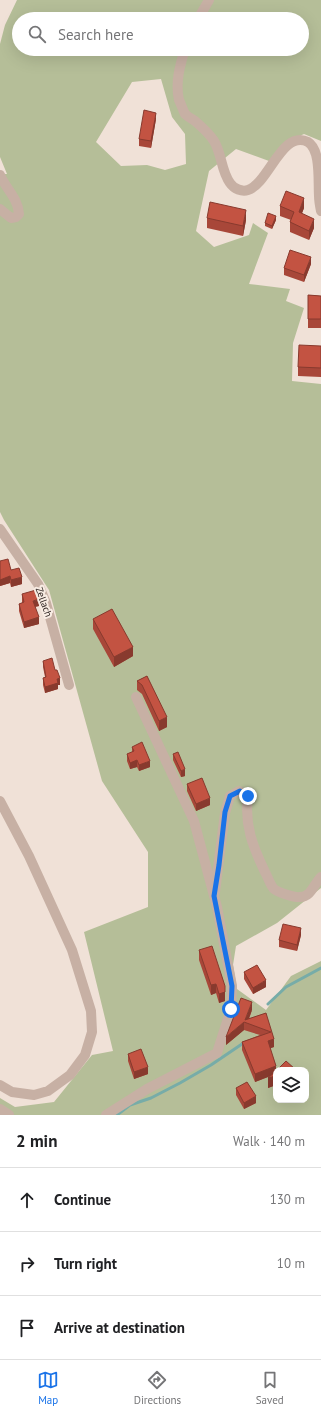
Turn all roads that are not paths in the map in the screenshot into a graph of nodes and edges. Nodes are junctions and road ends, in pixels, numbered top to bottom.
1 (209, 0) edge
2 (202, 12) edge
3 (183, 56) edge
4 (0, 175) edge
5 (0, 209) edge
6 (321, 211) edge
7 (0, 529) edge
8 (69, 685) dead end
9 (136, 697) dead end
10 (0, 801) edge
11 (321, 877) edge
12 (214, 896) junction
13 (0, 1085) edge
14 (0, 1109) edge
15 (9, 1115) edge
16 (106, 1115) edge

1 - 2 street
3 - 6 street
4 - 5 street
7 - 8 street, Zellach
9 - 12 street
10 - 13 street
11 - 12 street
12 - 16 street
14 - 15 street

